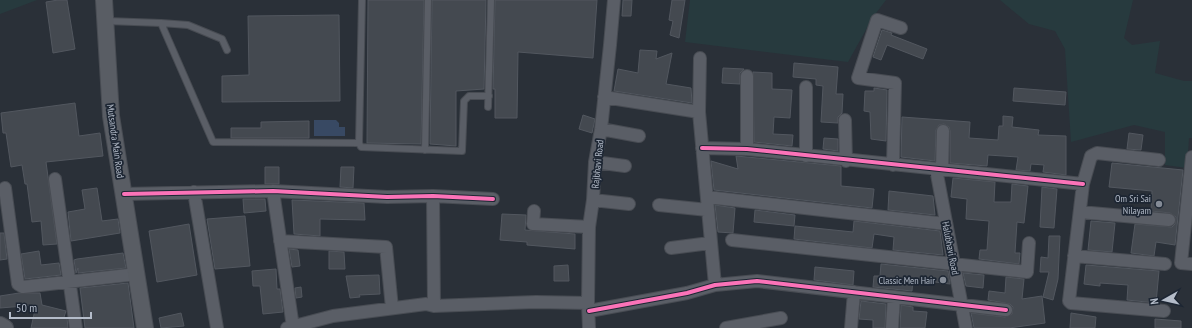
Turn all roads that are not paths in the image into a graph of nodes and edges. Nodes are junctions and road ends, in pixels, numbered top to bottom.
1 (104, 0) edge
2 (362, 0) edge
3 (428, 0) edge
4 (491, 0) edge
5 (614, 0) edge
6 (105, 20) junction
7 (161, 23) junction
8 (901, 28) dead end
9 (227, 50) dead end
10 (700, 58) dead end
11 (747, 76) dead end
12 (806, 87) dead end
13 (489, 96) junction
14 (604, 97) junction
15 (488, 107) dead end
16 (699, 112) junction
17 (846, 120) dead end
18 (601, 129) junction
19 (943, 131) dead end
20 (639, 136) dead end
21 (359, 143) junction
22 (702, 148) junction
23 (747, 149) junction
24 (425, 150) junction
25 (806, 156) junction
26 (1192, 157) edge
27 (1159, 160) dead end
28 (846, 161) junction
29 (595, 162) junction
30 (894, 165) junction
31 (625, 166) dead end
32 (939, 169) junction
33 (1191, 177) edge
34 (55, 180) dead end
35 (1083, 184) junction
36 (5, 188) dead end
37 (273, 191) junction
38 (194, 192) junction
39 (124, 194) junction
40 (433, 196) junction
41 (707, 197) junction
42 (493, 199) dead end
43 (593, 200) junction
44 (629, 204) dead end
45 (659, 205) dead end
46 (708, 210) junction
47 (534, 211) dead end
48 (1080, 212) junction
49 (1170, 220) dead end
50 (946, 224) junction
51 (589, 227) junction
52 (732, 240) dead end
53 (280, 241) junction
54 (710, 243) junction
55 (1029, 243) dead end
56 (671, 248) dead end
57 (1074, 256) junction
58 (955, 264) junction
59 (1165, 264) dead end
60 (1192, 264) edge
61 (137, 274) junction
62 (70, 282) junction
63 (715, 285) junction
64 (854, 292) junction
65 (894, 297) junction
66 (961, 305) junction
67 (434, 306) junction
68 (588, 307) junction
69 (392, 308) junction
70 (1006, 310) dead end
71 (1164, 311) dead end
72 (781, 318) dead end
73 (0, 325) edge
74 (743, 326) edge
75 (290, 327) edge
76 (5, 328) edge
77 (76, 328) edge
78 (146, 328) edge
79 (217, 328) edge
80 (589, 328) edge
81 (726, 328) edge
82 (851, 328) edge
83 (892, 328) edge
84 (966, 328) edge

1 - 6 street, Mutsandra Main Road
2 - 21 lane
3 - 24 lane
4 - 13 lane
5 - 14 street, Rajbhavi Road
6 - 7 lane
6 - 39 street, Mutsandra Main Road
7 - 9 lane
7 - 21 lane
8 - 30 street
10 - 16 street
11 - 23 street
12 - 25 street
13 - 15 lane
13 - 24 lane
14 - 16 street
14 - 18 street, Rajbhavi Road
16 - 22 street
17 - 28 street
18 - 20 street
18 - 29 street, Rajbhavi Road
19 - 32 street, Halubhavi Road
21 - 24 lane
22 - 23 street
22 - 41 street
23 - 25 street
25 - 28 street
26 - 33 street
27 - 35 street
28 - 30 street
29 - 31 street
29 - 43 street, Rajbhavi Road
30 - 32 street
32 - 35 street
32 - 50 street, Halubhavi Road
33 - 60 street
34 - 62 street
35 - 48 street
36 - 62 street
37 - 38 street
37 - 40 street
37 - 53 street
38 - 39 street
38 - 79 street
39 - 61 street, Mutsandra Main Road
40 - 42 street
40 - 67 street
41 - 46 street
41 - 50 street
43 - 44 street
43 - 51 street, Rajbhavi Road
45 - 46 street
46 - 54 street
47 - 51 street
48 - 49 street
48 - 57 street
50 - 58 street, Halubhavi Road
51 - 68 street, Rajbhavi Road
52 - 58 street
53 - 69 street
53 - 75 street
54 - 56 street
54 - 63 street
55 - 58 street
57 - 59 street
57 - 71 street
58 - 66 street, Halubhavi Road
61 - 62 street
61 - 78 street, Mutsandra Main Road
62 - 77 street
63 - 64 street
63 - 68 street
64 - 65 street
64 - 82 street
65 - 66 street
65 - 83 street
66 - 70 street
66 - 84 street, Halubhavi Road
67 - 68 street
67 - 69 street
68 - 80 street, Rajbhavi Road
69 - 75 street
72 - 74 street
73 - 76 street
74 - 81 street

